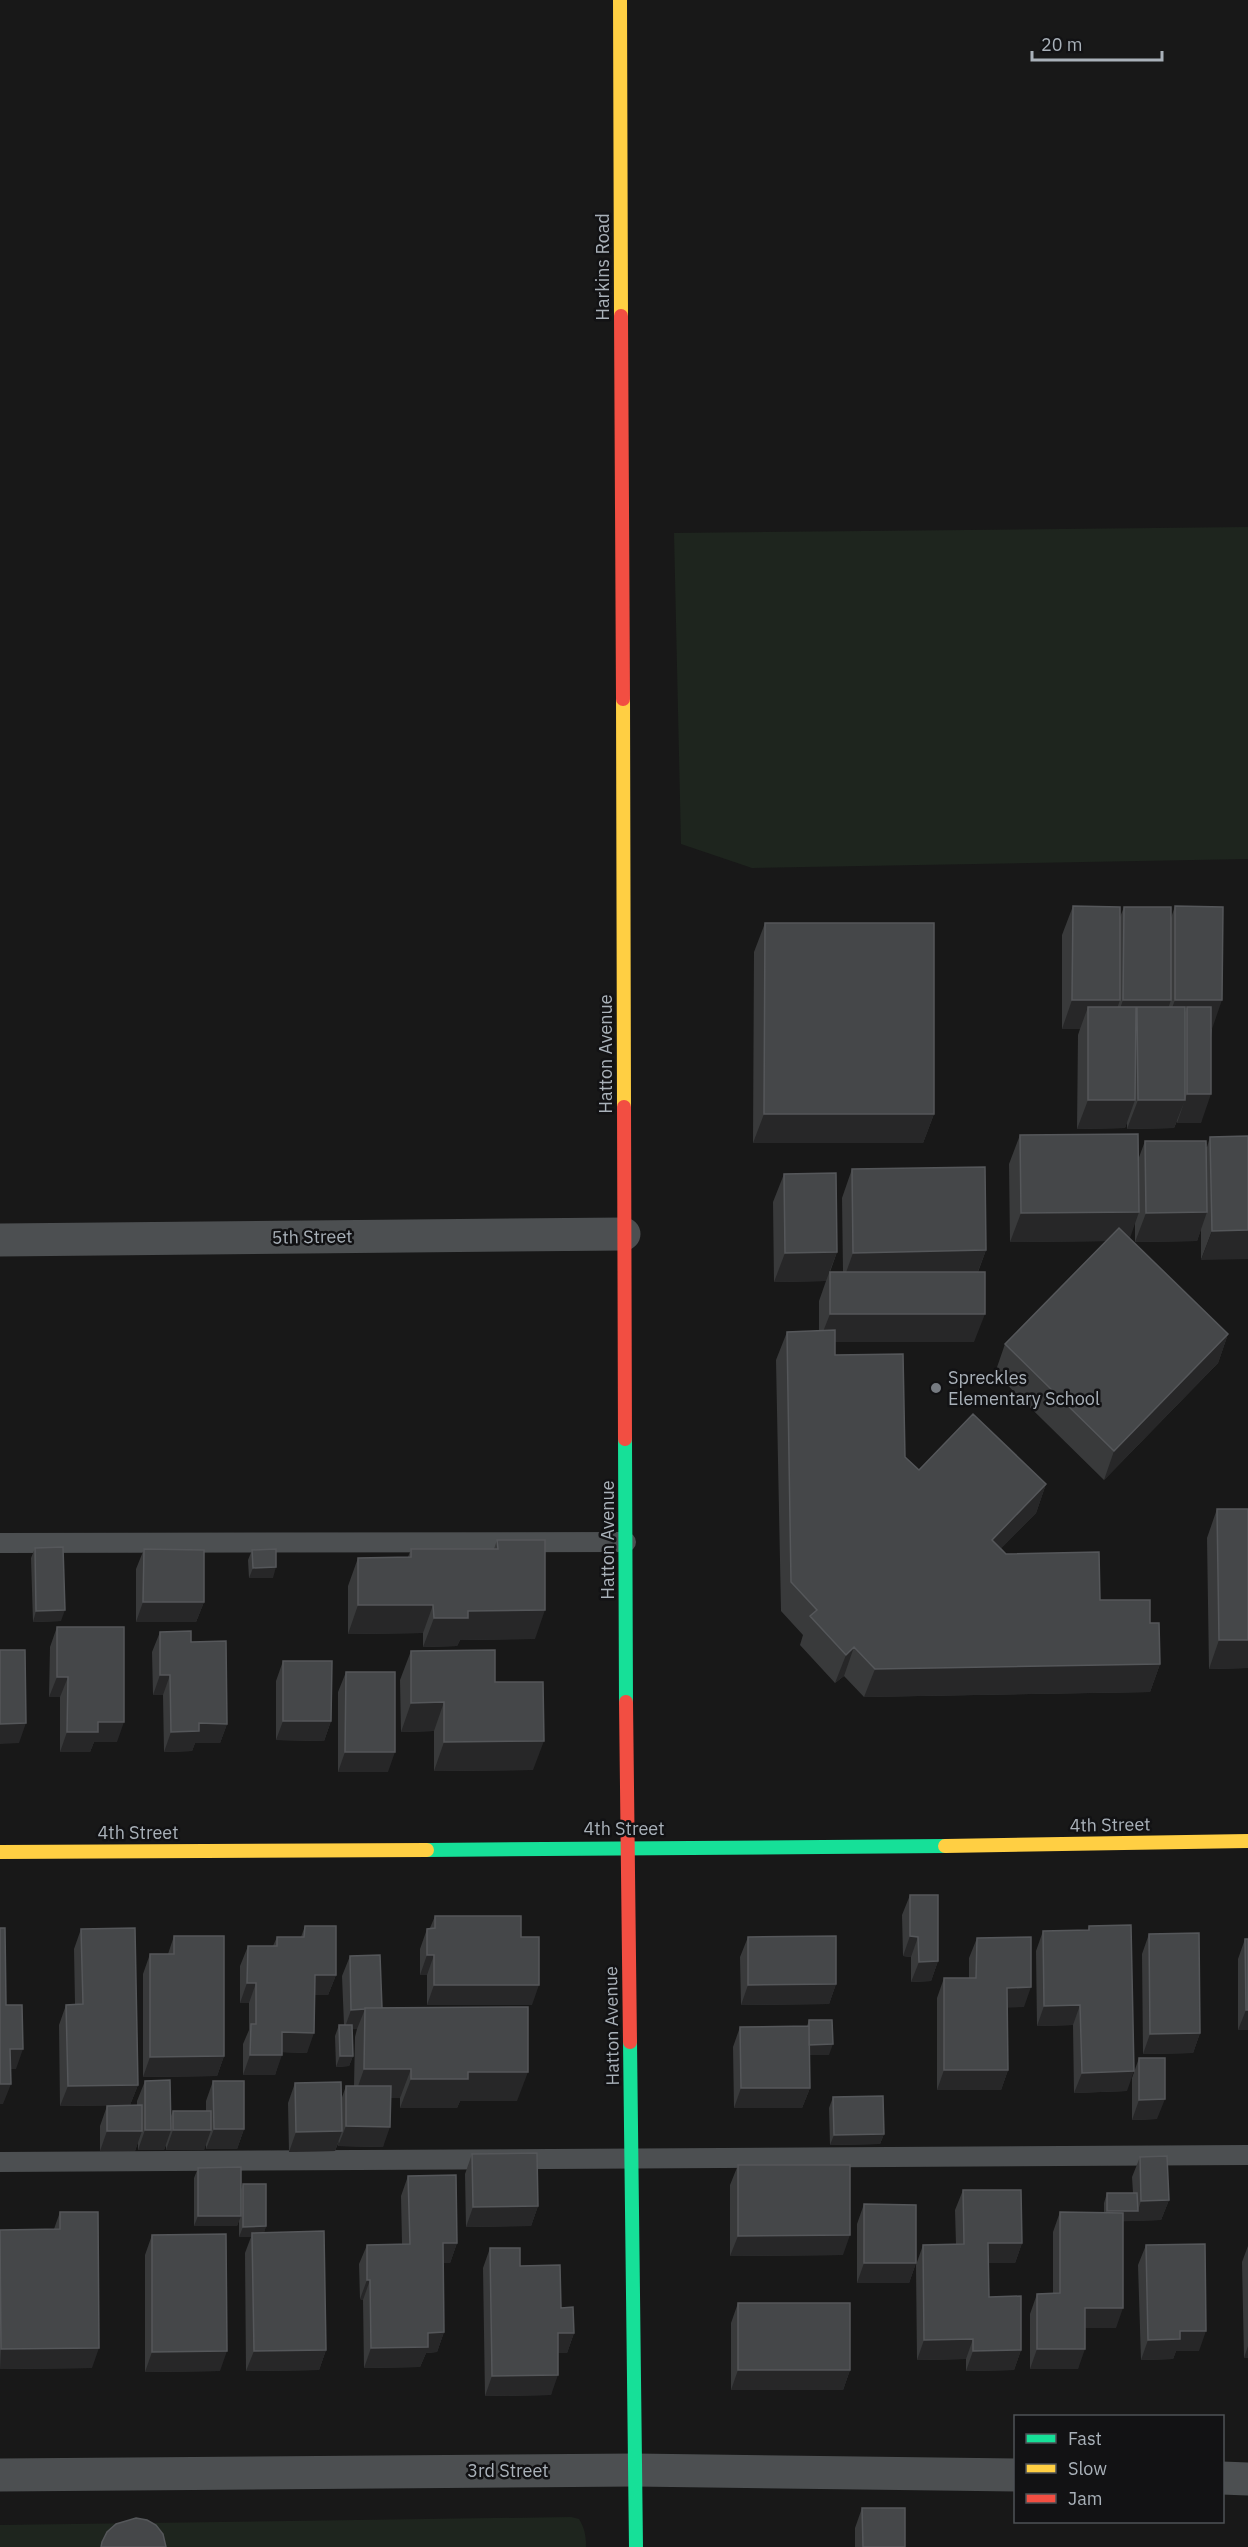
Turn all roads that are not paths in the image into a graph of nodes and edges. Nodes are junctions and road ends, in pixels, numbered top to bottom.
1 (620, 0) edge
2 (622, 533) joint
3 (624, 1234) junction
4 (0, 1240) edge
5 (626, 1542) junction
6 (0, 1543) edge
7 (1248, 1841) edge
8 (627, 1847) junction
9 (0, 1852) edge
10 (1248, 2155) edge
11 (632, 2160) junction
12 (0, 2162) edge
13 (635, 2470) junction
14 (0, 2475) edge
15 (1014, 2475) edge
16 (1224, 2478) edge
17 (1248, 2479) edge
18 (636, 2547) edge

1 - 2 street, Harkins Road
2 - 3 street, Hatton Avenue
3 - 4 street, 5th Street
3 - 5 street, Hatton Avenue
5 - 6 lane
5 - 8 street, Hatton Avenue
7 - 8 street, 4th Street
8 - 9 street, 4th Street
8 - 11 street, Hatton Avenue
10 - 11 lane
11 - 12 lane
11 - 13 street, Hatton Avenue
13 - 14 street, 3rd Street
13 - 15 street, 3rd Street
13 - 18 street, Hatton Avenue
16 - 17 street

